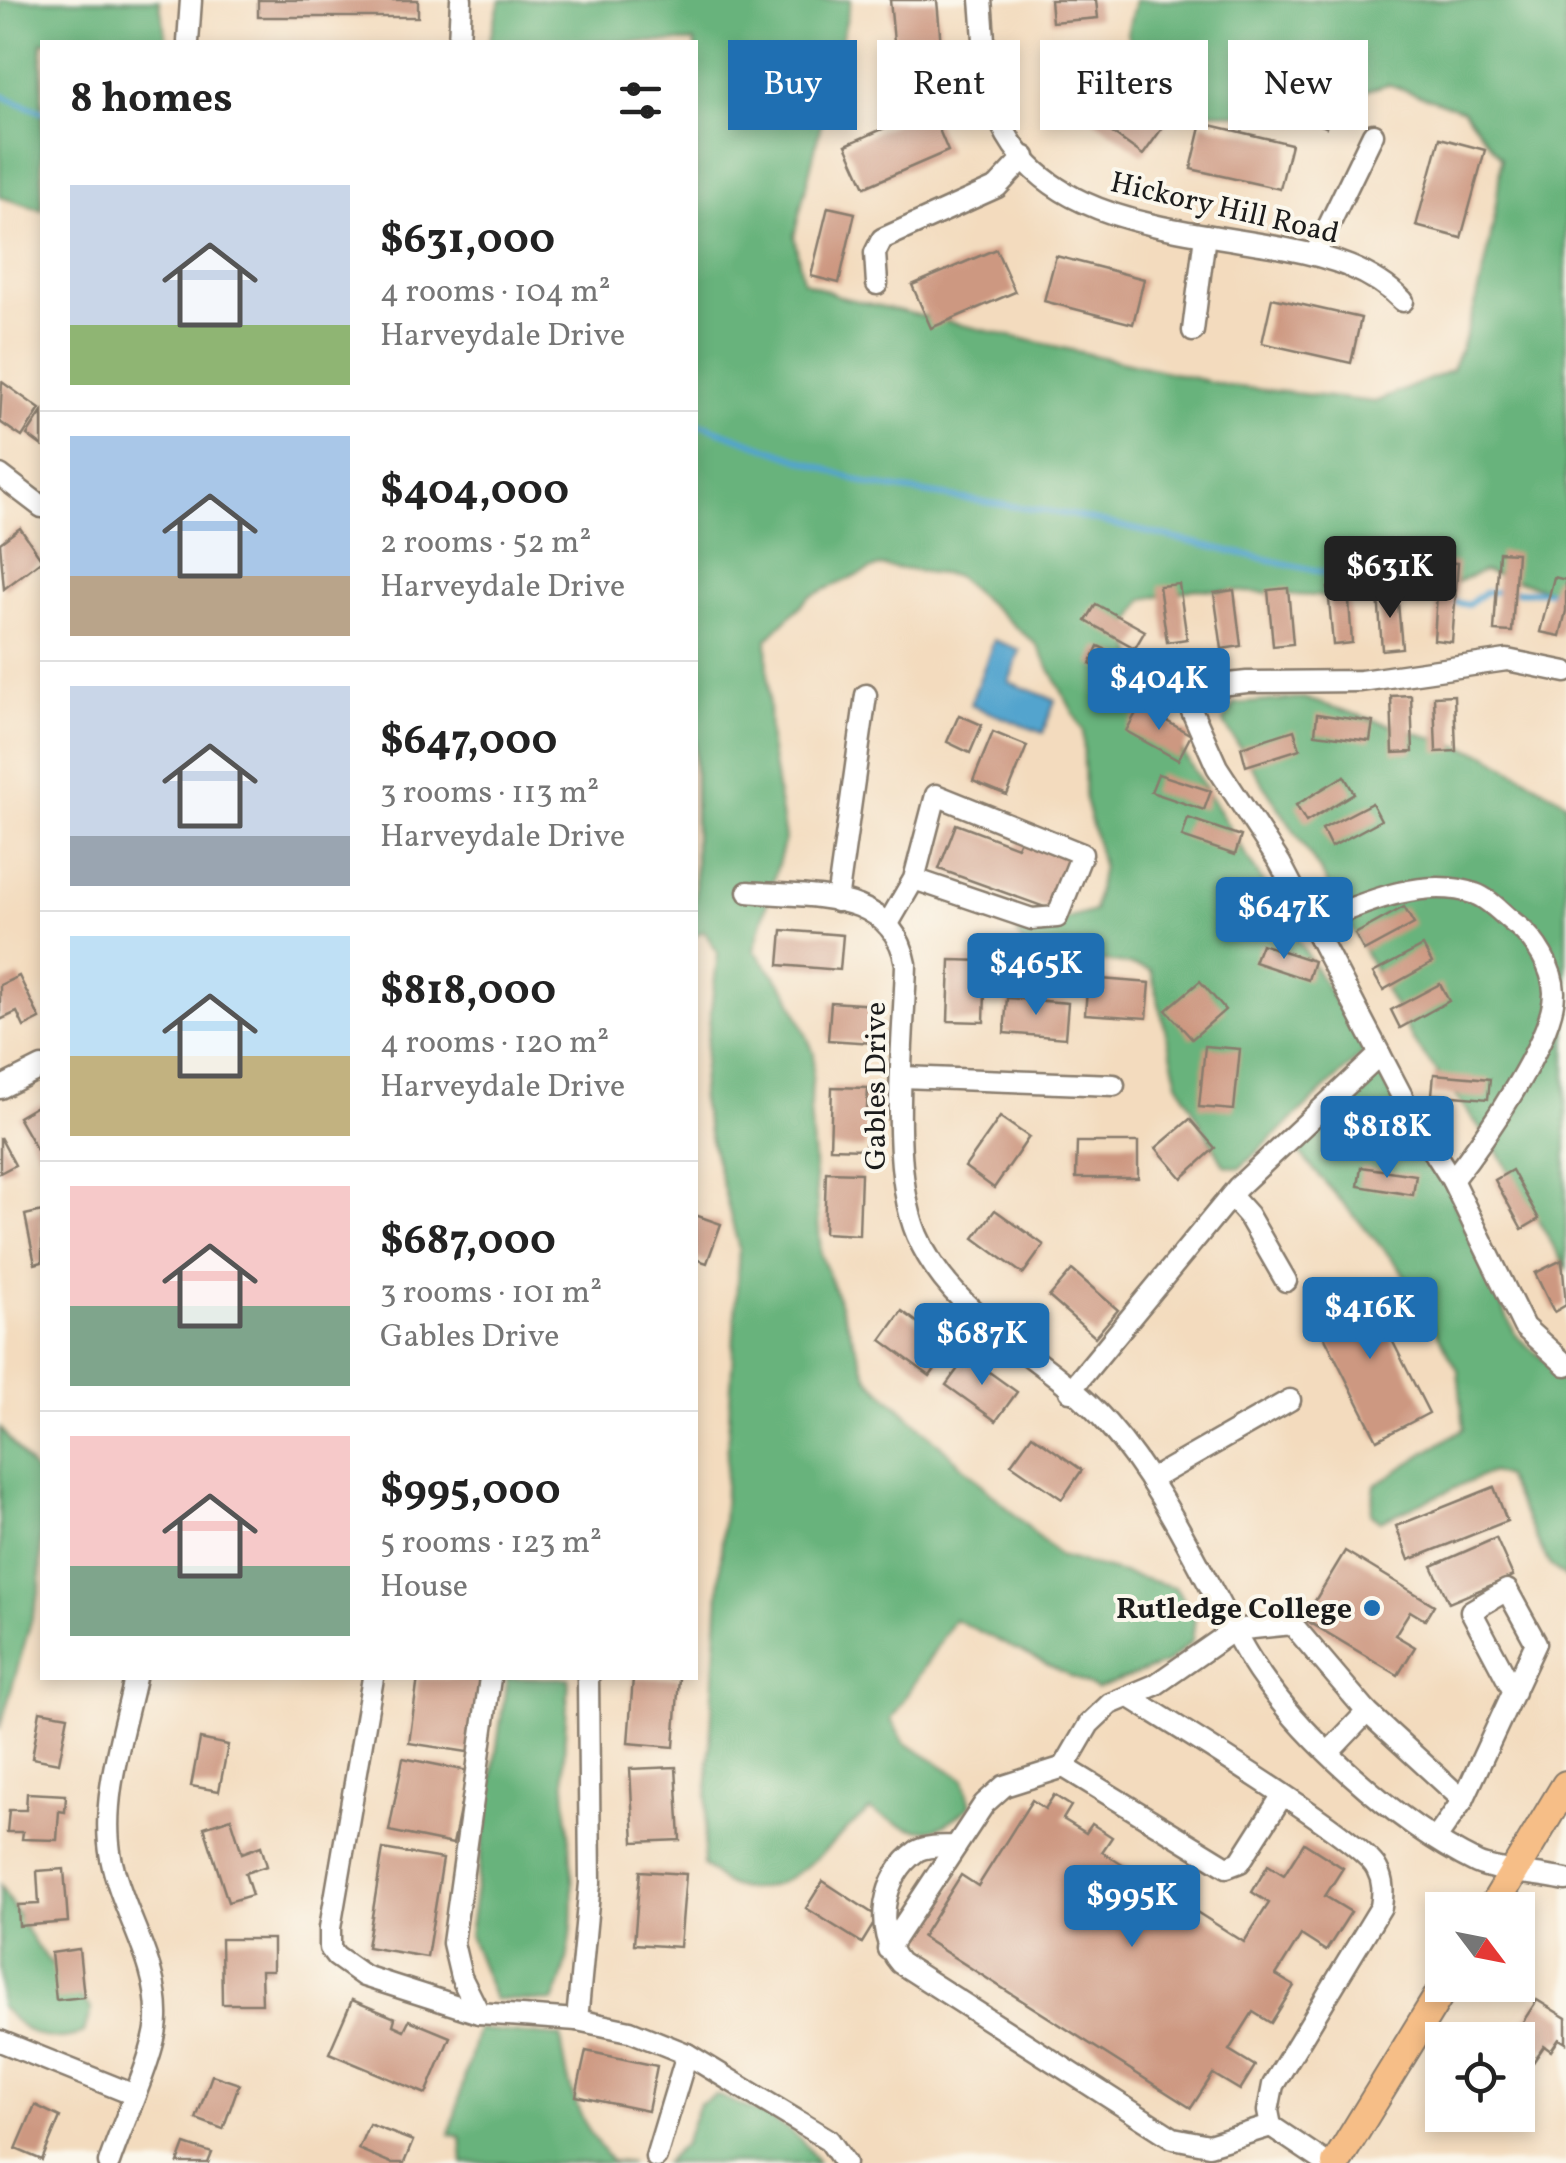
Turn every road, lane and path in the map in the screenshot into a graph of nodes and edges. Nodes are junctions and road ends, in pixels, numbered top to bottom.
1 (191, 0) edge
2 (461, 0) edge
3 (981, 0) edge
4 (188, 40) edge
5 (459, 40) edge
6 (1373, 134) dead end
7 (1025, 157) junction
8 (1205, 235) junction
9 (1315, 254) junction
10 (877, 284) dead end
11 (1404, 301) dead end
12 (1193, 331) dead end
13 (0, 475) edge
14 (40, 505) edge
15 (1566, 672) edge
16 (866, 695) dead end
17 (914, 880) junction
18 (748, 892) dead end
19 (838, 901) junction
20 (888, 922) junction
21 (1312, 924) junction
22 (1380, 1054) junction
23 (40, 1068) edge
24 (902, 1076) junction
25 (1114, 1084) dead end
26 (0, 1088) edge
27 (1452, 1180) junction
28 (1231, 1196) junction
29 (1286, 1282) dead end
30 (1566, 1365) edge
31 (1070, 1391) junction
32 (1290, 1400) dead end
33 (1150, 1480) junction
34 (1234, 1630) junction
35 (134, 1680) edge
36 (373, 1680) edge
37 (490, 1680) edge
38 (588, 1680) edge
39 (1514, 1692) dead end
40 (1130, 1697) junction
41 (1366, 1712) junction
42 (1330, 1752) junction
43 (1064, 1767) junction
44 (1566, 1785) edge
45 (1282, 1796) junction
46 (1463, 1800) junction
47 (1437, 1837) junction
48 (956, 1846) junction
49 (1517, 1868) junction
50 (1566, 1880) edge
51 (1502, 1892) edge
52 (888, 1949) junction
53 (1435, 2002) edge
54 (479, 2013) junction
55 (577, 2020) junction
56 (0, 2042) edge
57 (686, 2054) junction
58 (132, 2094) junction
59 (1271, 2126) junction
60 (656, 2157) dead end
61 (109, 2163) edge
62 (844, 2163) edge
63 (1326, 2163) edge
64 (1336, 2163) edge

1 - 4 street
2 - 5 street
3 - 7 street, Hickory Hill Road
6 - 9 street
7 - 8 street, Hickory Hill Road
7 - 10 street
8 - 9 street, Hickory Hill Road
8 - 12 street
9 - 11 street, Hickory Hill Road
13 - 14 street
15 - 21 street
16 - 19 street
17 - 17 street
17 - 20 street
18 - 19 street
19 - 20 street
20 - 24 street, Gables Drive
21 - 22 street
21 - 27 street
22 - 27 street
22 - 28 street
23 - 26 street
24 - 25 street
24 - 31 street, Gables Drive
27 - 30 street
28 - 29 street
28 - 31 street
31 - 33 street, Gables Drive
32 - 33 street
33 - 34 street, Gables Drive
34 - 40 street
34 - 41 street
34 - 42 street, Gables Drive
35 - 58 street
36 - 54 street
37 - 54 street
38 - 55 street
39 - 46 street
40 - 43 street
40 - 45 street
41 - 42 street
41 - 46 street
42 - 47 street, Gables Drive
43 - 45 street
43 - 48 street
44 - 49 main road
45 - 59 street
46 - 47 street
47 - 49 street, Gables Drive
48 - 52 street
48 - 52 street
49 - 50 street, Gables Drive
49 - 51 main road
52 - 59 street
53 - 64 main road
54 - 55 street
55 - 57 street
56 - 58 street
57 - 60 street
57 - 62 street
58 - 61 street
59 - 63 street

